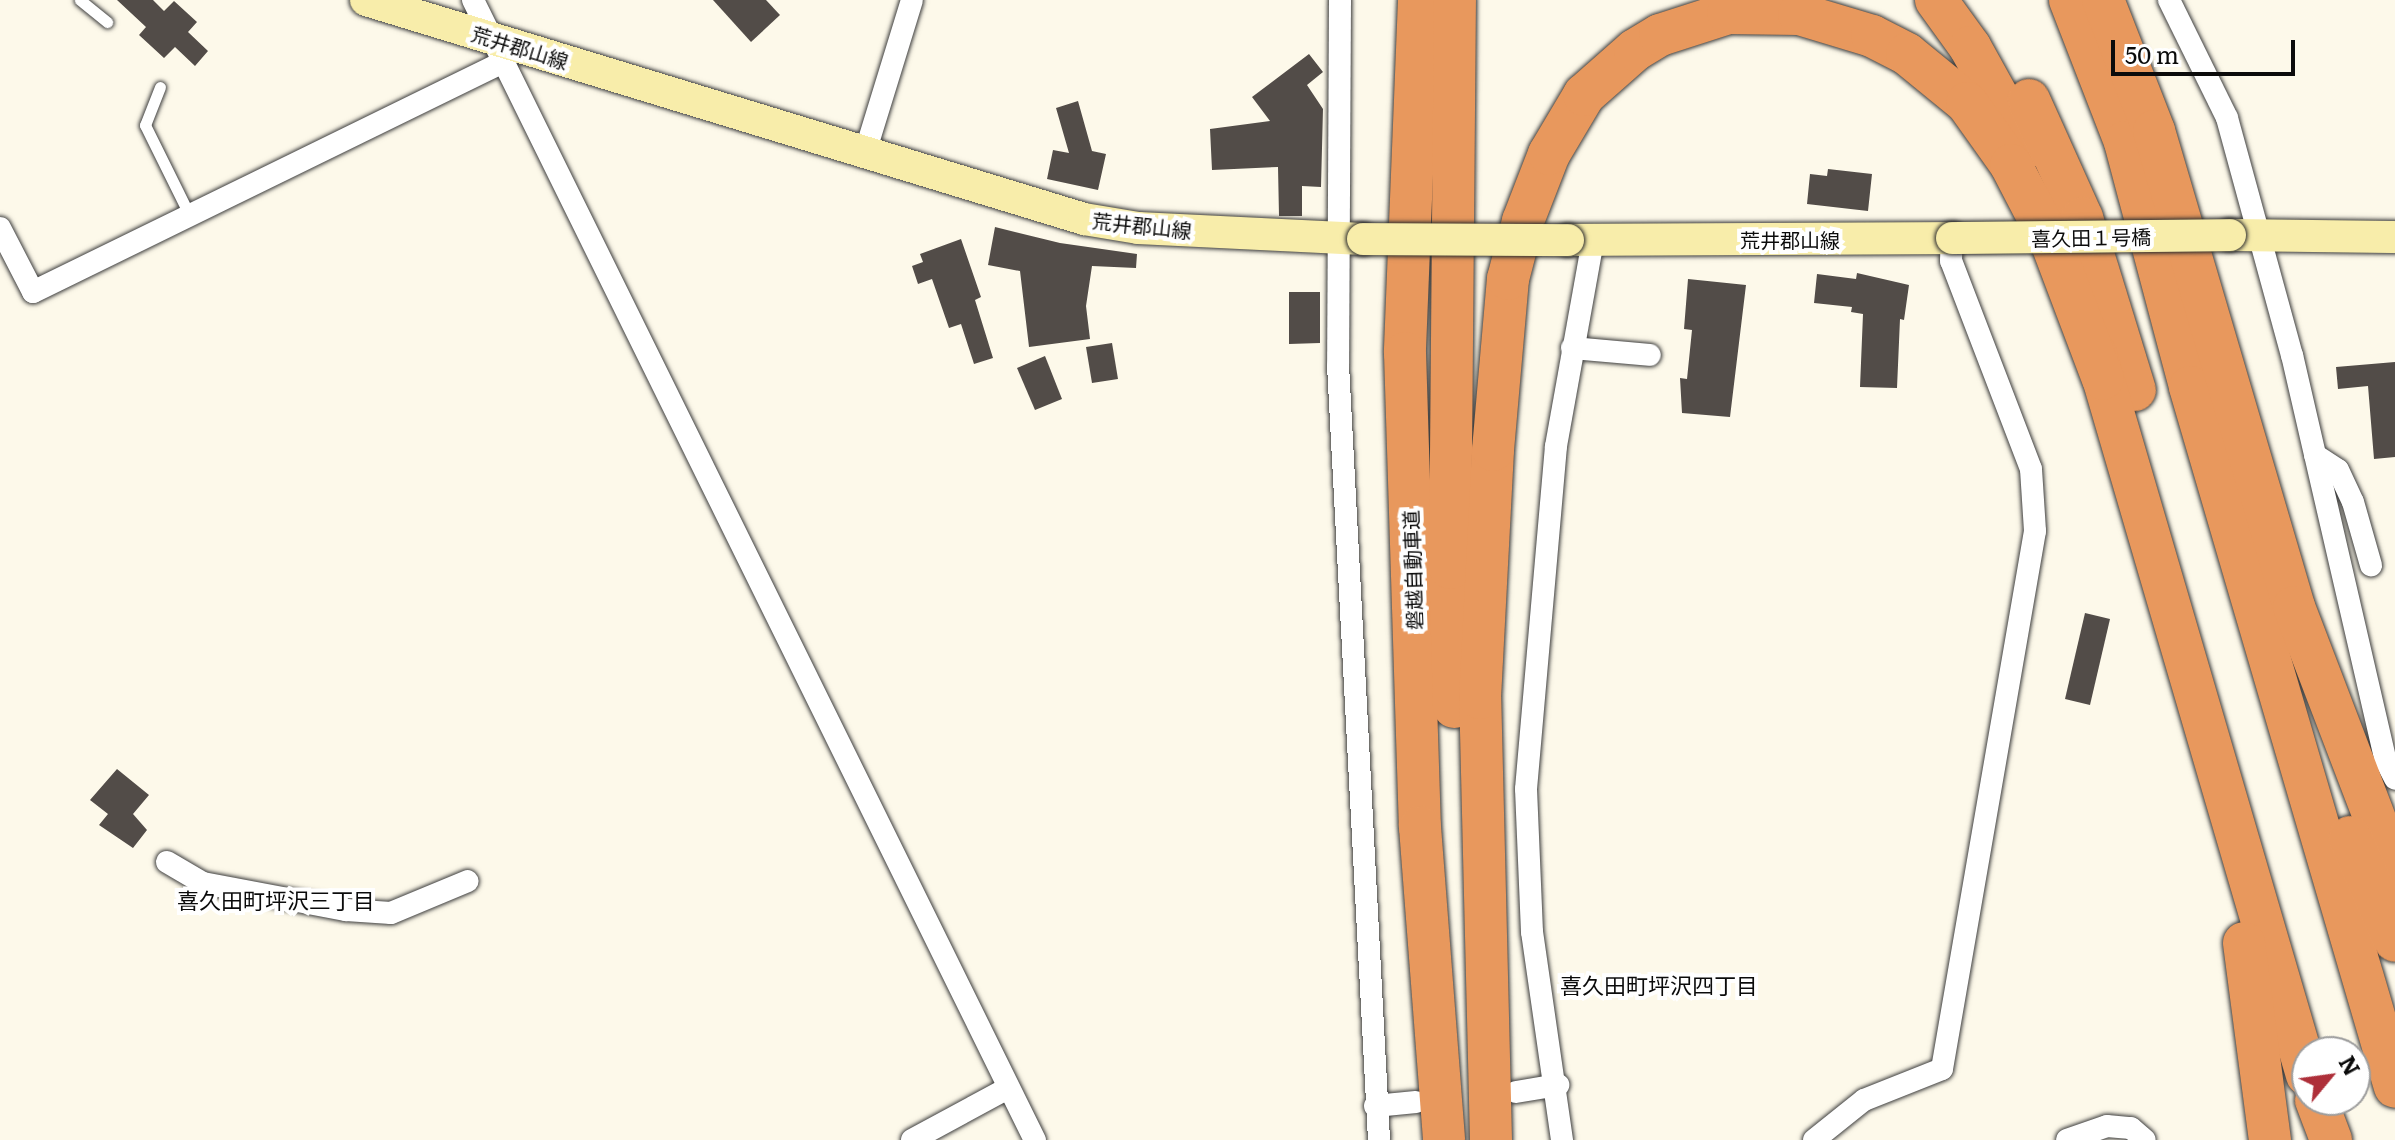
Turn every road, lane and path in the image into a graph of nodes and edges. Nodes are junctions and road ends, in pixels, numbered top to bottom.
1 (80, 0) edge
2 (366, 0) edge
3 (473, 0) edge
4 (912, 0) edge
5 (1340, 0) edge
6 (1394, 0) edge
7 (1419, 0) edge
8 (1455, 0) edge
9 (1936, 0) edge
10 (1968, 0) edge
11 (2039, 0) edge
12 (2070, 0) edge
13 (2103, 0) edge
14 (2169, 0) edge
15 (107, 22) dead end
16 (496, 50) junction
17 (160, 87) dead end
18 (2125, 142) junction
19 (864, 156) junction
20 (190, 216) junction
21 (0, 228) edge
22 (2244, 235) junction
23 (2395, 237) edge
24 (1952, 238) junction
25 (1350, 239) junction
26 (1580, 240) junction
27 (1572, 348) junction
28 (1405, 353) junction
29 (1650, 355) dead end
30 (2103, 379) junction
31 (2315, 455) junction
32 (2371, 565) dead end
33 (2245, 572) junction
34 (2200, 712) junction
35 (2395, 779) edge
36 (167, 862) dead end
37 (2395, 871) edge
38 (468, 881) dead end
39 (2395, 941) edge
40 (2296, 1036) edge
41 (2322, 1036) edge
42 (1558, 1085) junction
43 (2395, 1087) edge
44 (1008, 1088) junction
45 (1516, 1092) dead end
46 (1416, 1102) dead end
47 (1375, 1106) junction
48 (2322, 1116) edge
49 (2345, 1116) edge
50 (912, 1140) edge
51 (1035, 1140) edge
52 (1379, 1140) edge
53 (1444, 1140) edge
54 (1482, 1140) edge
55 (1491, 1140) edge
56 (1562, 1140) edge
57 (1814, 1140) edge
58 (2067, 1140) edge
59 (2145, 1140) edge
60 (2270, 1140) edge
61 (2331, 1140) edge
62 (2352, 1140) edge

1 - 15 lane
2 - 16 main road, 荒井郡山線
3 - 16 street
4 - 19 street
5 - 25 street
6 - 28 highway
7 - 28 highway, 磐越自動車道
8 - 54 highway, 磐越自動車道
9 - 30 highway
10 - 41 highway
11 - 18 highway
12 - 18 highway
13 - 37 highway
14 - 22 street
16 - 19 main road, 荒井郡山線
16 - 20 street
16 - 44 street
17 - 20 lane
18 - 33 highway
19 - 25 main road, 荒井郡山線
20 - 21 street
22 - 23 main road
22 - 24 main road, 喜久田１号橋, bridge
22 - 31 street
24 - 26 main road, 荒井郡山線
24 - 57 street
25 - 26 main road, 荒井郡山線, bridge
25 - 47 street
26 - 27 street
27 - 29 street
27 - 42 street
28 - 53 highway, 磐越自動車道
30 - 34 highway
30 - 55 highway
31 - 32 street
31 - 35 street
33 - 39 highway
33 - 43 highway
34 - 40 highway
34 - 60 highway
36 - 38 street
42 - 45 street
42 - 56 street
44 - 50 street
44 - 51 street
46 - 47 street
47 - 52 street
48 - 61 highway
49 - 62 highway
58 - 59 street

